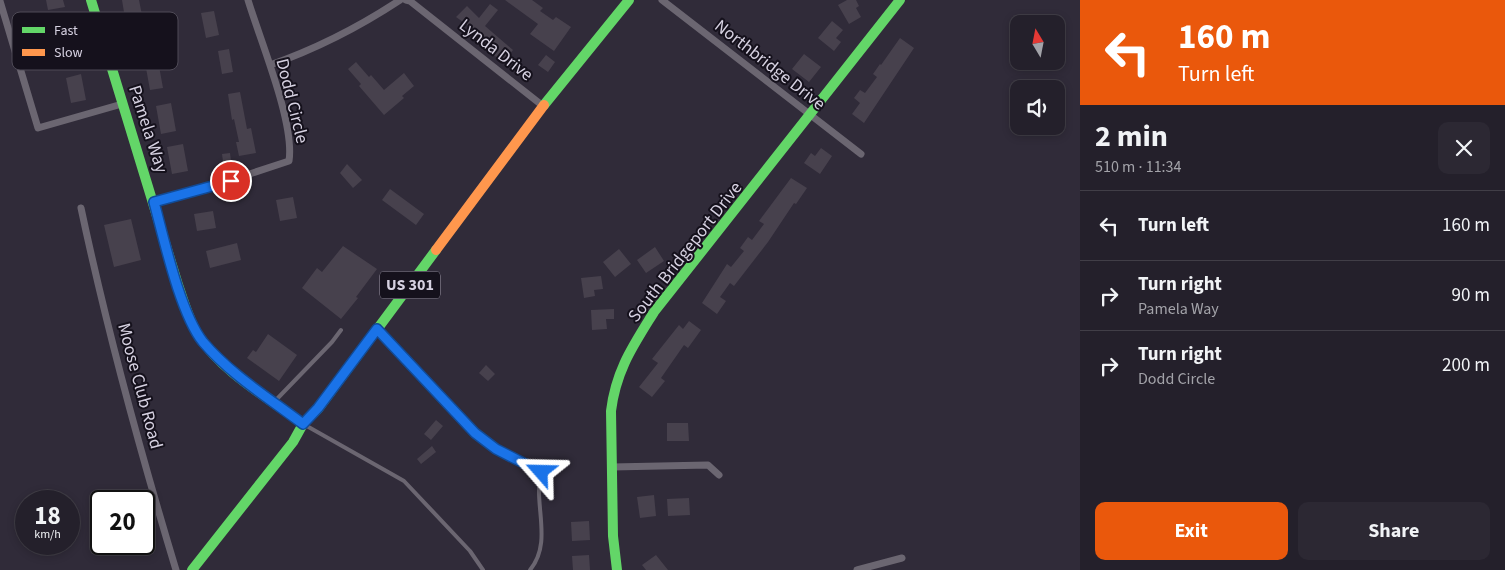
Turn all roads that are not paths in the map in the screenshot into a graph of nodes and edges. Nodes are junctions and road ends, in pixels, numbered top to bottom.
1 (91, 0) edge
2 (248, 0) edge
3 (400, 0) edge
4 (406, 0) edge
5 (629, 0) edge
6 (662, 0) edge
7 (900, 0) edge
8 (0, 1) edge
9 (95, 12) edge
10 (12, 41) edge
11 (270, 65) junction
12 (21, 70) edge
13 (112, 70) edge
14 (122, 104) junction
15 (543, 106) junction
16 (811, 115) junction
17 (861, 154) dead end
18 (154, 202) junction
19 (81, 208) dead end
20 (377, 329) junction
21 (341, 330) dead end
22 (274, 402) junction
23 (303, 424) junction
24 (612, 467) junction
25 (719, 476) dead end
26 (902, 558) dead end
27 (176, 570) edge
28 (192, 570) edge
29 (483, 570) edge
30 (530, 570) edge
31 (617, 570) edge
32 (857, 570) edge

1 - 9 main road, Pamela Way
2 - 11 street, Dodd Circle
3 - 11 street
4 - 15 street, Lynda Drive
5 - 15 main road, US 301
6 - 16 street, Northbridge Drive
7 - 16 main road, South Bridgeport Drive
8 - 10 street
11 - 18 street, Dodd Circle
12 - 14 street
13 - 14 main road, Pamela Way
14 - 18 main road, Pamela Way
15 - 20 main road, US 301
16 - 17 street, Northbridge Drive
16 - 24 main road, South Bridgeport Drive
18 - 22 main road, Pamela Way
19 - 27 street, Moose Club Road
20 - 23 main road, US 301
20 - 30 lane
21 - 22 lane
22 - 23 main road, Pamela Way
23 - 28 main road, US 301
23 - 29 lane
24 - 25 street
24 - 31 main road, South Bridgeport Drive
26 - 32 street

